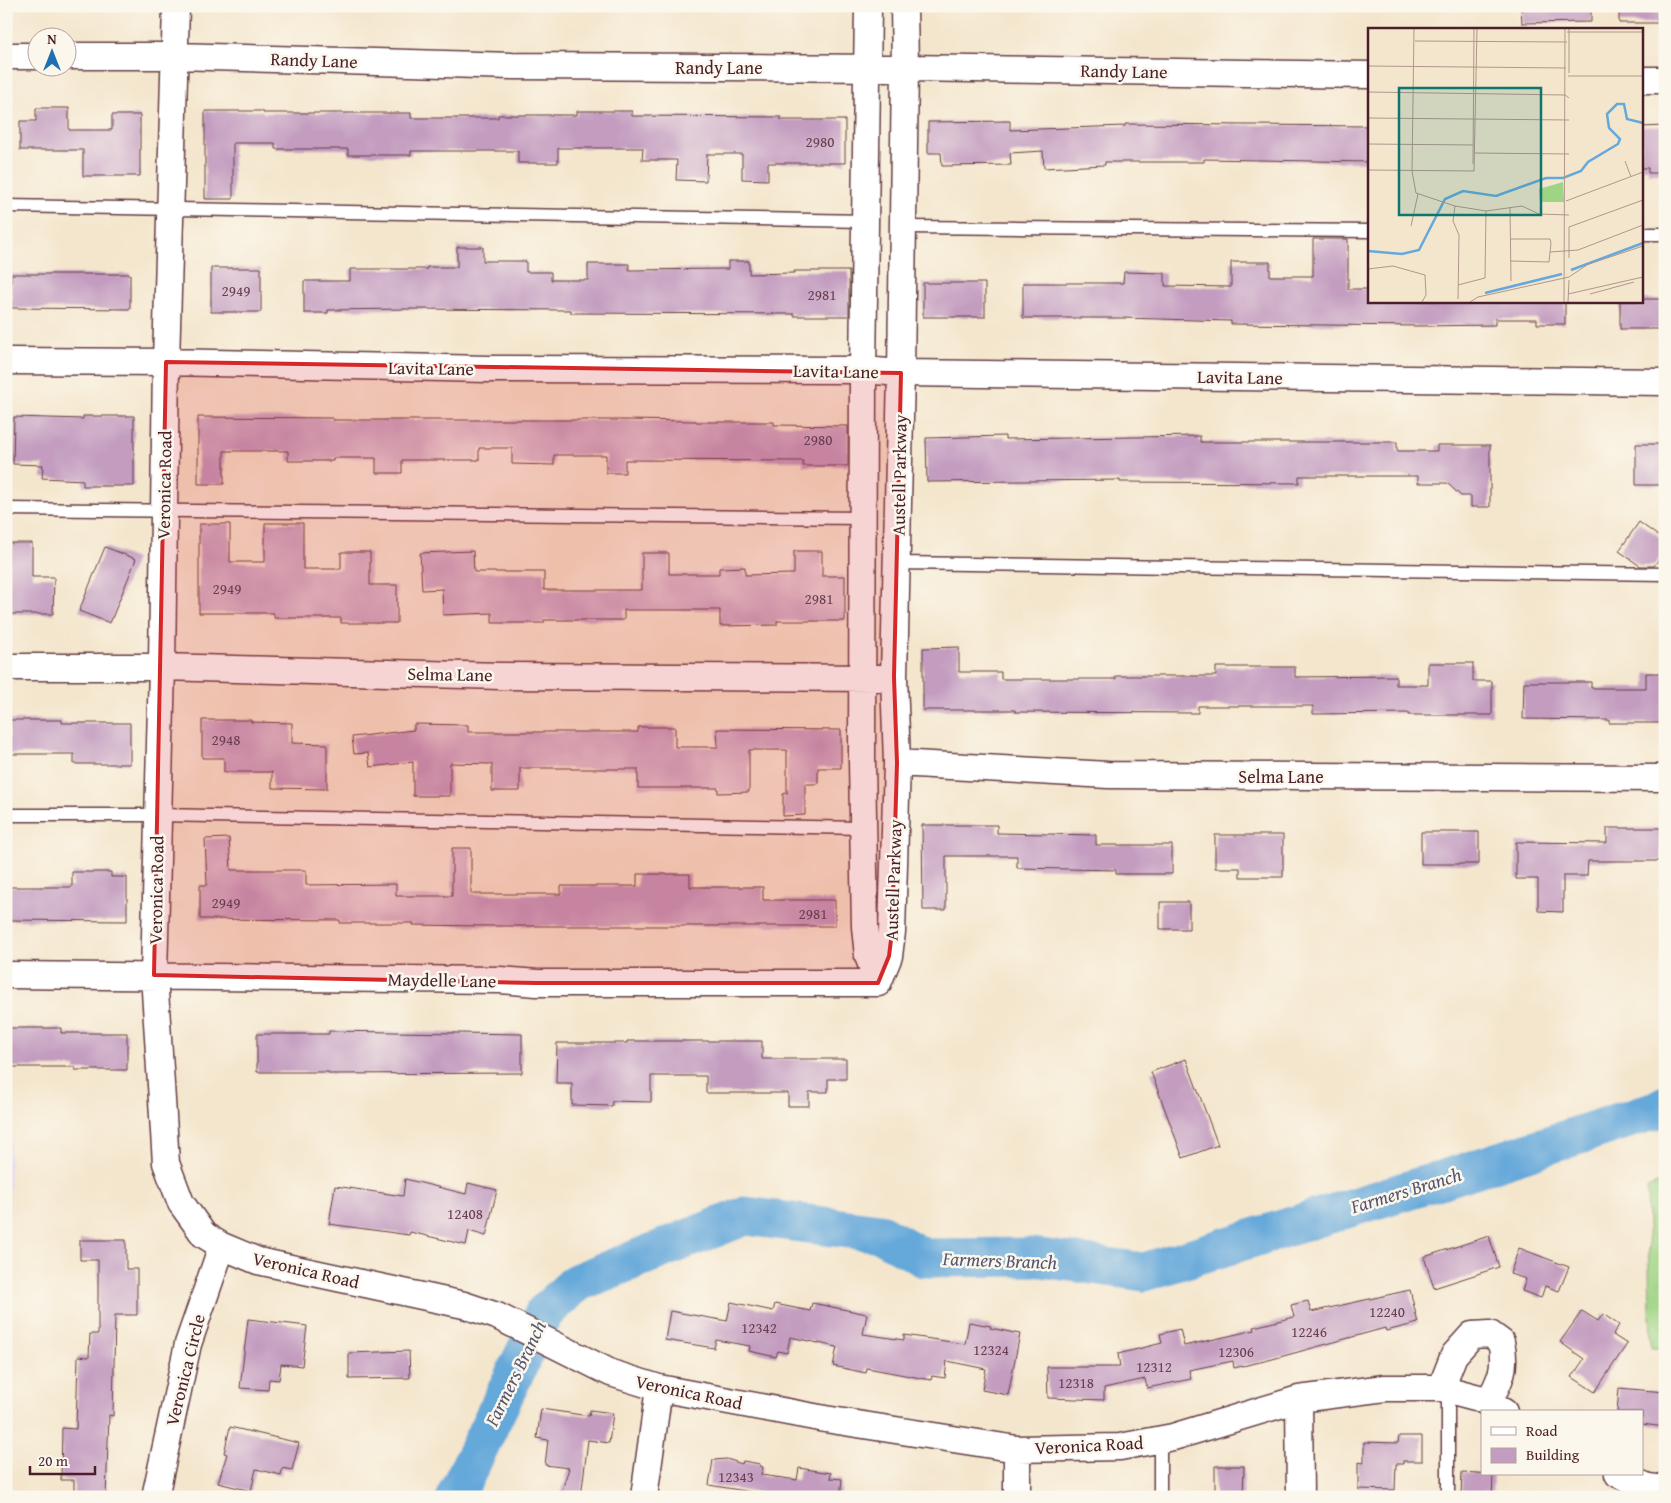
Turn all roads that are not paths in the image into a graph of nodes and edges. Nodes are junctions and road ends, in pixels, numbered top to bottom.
1 (176, 6) edge
2 (868, 6) edge
3 (904, 6) edge
4 (6, 56) edge
5 (28, 56) edge
6 (78, 56) edge
7 (176, 56) junction
8 (905, 68) junction
9 (867, 69) junction
10 (1368, 75) edge
11 (1644, 80) edge
12 (1665, 80) edge
13 (6, 206) edge
14 (171, 208) junction
15 (864, 221) junction
16 (903, 227) junction
17 (1368, 231) edge
18 (1644, 234) edge
19 (1665, 234) edge
20 (6, 361) edge
21 (166, 362) junction
22 (863, 370) junction
23 (901, 373) junction
24 (1665, 382) edge
25 (6, 509) edge
26 (164, 512) junction
27 (862, 518) junction
28 (897, 564) junction
29 (1665, 574) edge
30 (6, 667) edge
31 (162, 667) junction
32 (894, 677) junction
33 (862, 678) junction
34 (897, 763) junction
35 (1665, 778) edge
36 (6, 815) edge
37 (158, 815) junction
38 (863, 828) junction
39 (6, 975) edge
40 (154, 975) junction
41 (878, 983) junction
42 (222, 1246) junction
43 (659, 1388) junction
44 (1444, 1389) junction
45 (1300, 1400) junction
46 (1496, 1407) edge
47 (1160, 1440) junction
48 (1017, 1449) junction
49 (1623, 1476) edge
50 (1665, 1489) edge
51 (155, 1497) edge
52 (644, 1497) edge
53 (1017, 1497) edge
54 (1160, 1497) edge
55 (1300, 1497) edge
56 (1448, 1497) edge

1 - 7 street, Veronica Road
2 - 9 street, Austell Parkway
3 - 8 street, Austell Parkway
4 - 5 street
6 - 7 street, Randy Lane
7 - 9 street, Randy Lane
7 - 14 street, Veronica Road
8 - 9 street, Randy Lane
8 - 10 street, Randy Lane
8 - 16 street, Austell Parkway
9 - 15 street, Austell Parkway
11 - 12 street
13 - 14 lane
14 - 15 lane
14 - 21 street, Veronica Road
15 - 22 street, Austell Parkway
16 - 17 lane
16 - 23 street, Austell Parkway
18 - 19 lane
20 - 21 street, Lavita Lane
21 - 22 street, Lavita Lane
21 - 26 street, Veronica Road
22 - 23 street, Lavita Lane
22 - 27 street, Austell Parkway
23 - 24 street, Lavita Lane
23 - 28 street, Austell Parkway
25 - 26 lane
26 - 27 lane
26 - 31 street, Veronica Road
27 - 33 street, Austell Parkway
28 - 29 lane
28 - 32 street, Austell Parkway
30 - 31 street, Selma Lane
31 - 33 street, Selma Lane
31 - 37 street, Veronica Road
32 - 33 street, Selma Lane
32 - 34 street, Austell Parkway
33 - 38 street, Austell Parkway
34 - 35 street, Selma Lane
34 - 41 street, Austell Parkway
36 - 37 lane
37 - 38 lane
37 - 40 street, Veronica Road
38 - 41 street, Austell Parkway
39 - 40 street, Maydelle Lane
40 - 41 street, Maydelle Lane
40 - 42 street, Veronica Road
42 - 43 street, Veronica Road
42 - 51 street, Veronica Circle
43 - 48 street, Veronica Road
43 - 52 street
44 - 45 street, Veronica Road
44 - 46 street, Veronica Road
44 - 46 street, Veronica Road
44 - 56 lane
45 - 47 street, Veronica Road
45 - 55 street
47 - 48 street, Veronica Road
47 - 54 lane
48 - 53 street
49 - 50 street

